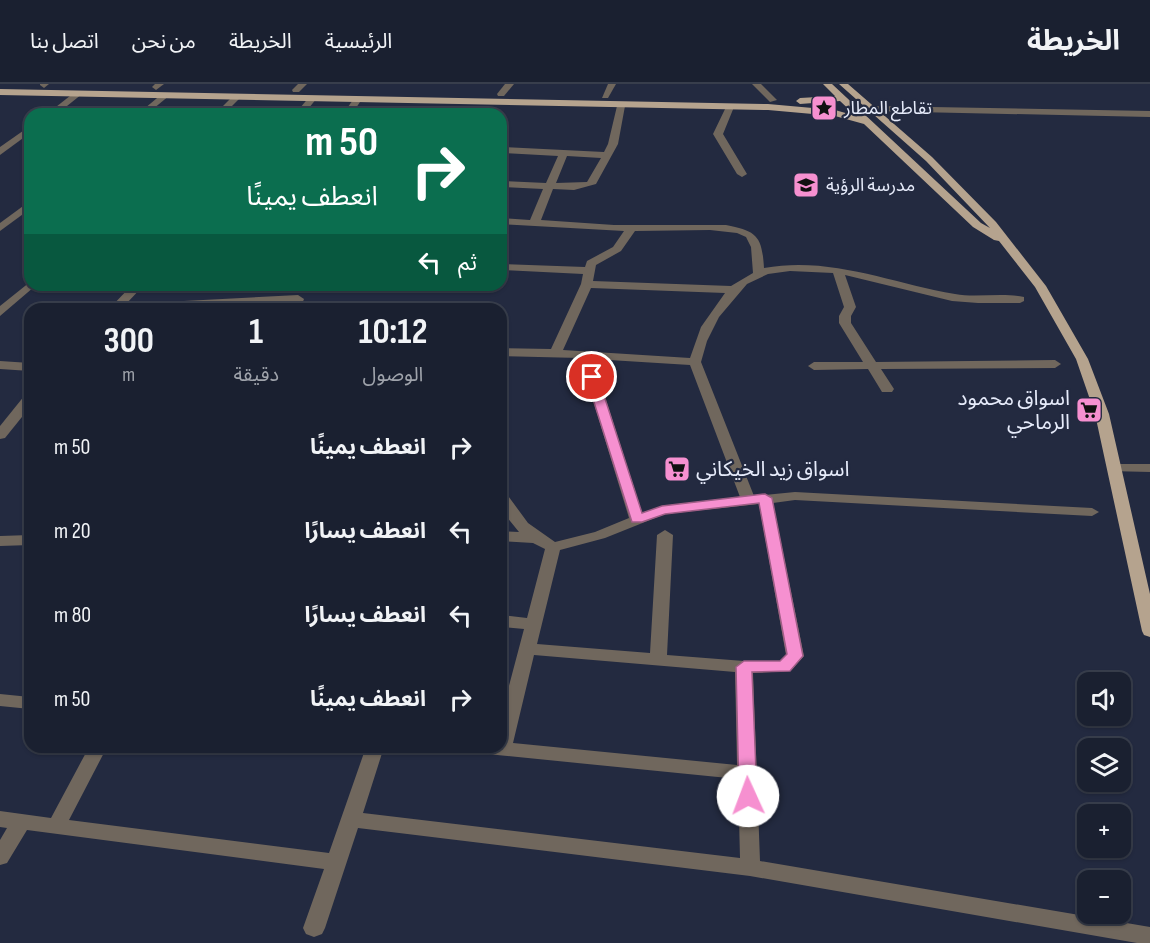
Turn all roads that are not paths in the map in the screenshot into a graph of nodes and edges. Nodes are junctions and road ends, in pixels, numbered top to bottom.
1 (8, 84) edge
2 (44, 84) edge
3 (510, 84) edge
4 (612, 84) edge
5 (756, 84) edge
6 (826, 84) edge
7 (843, 84) edge
8 (158, 86) edge
9 (299, 87) edge
10 (233, 91) edge
11 (0, 92) edge
12 (78, 94) junction
13 (274, 94) junction
14 (501, 94) junction
15 (165, 95) junction
16 (605, 96) junction
17 (313, 98) junction
18 (842, 98) junction
19 (357, 99) junction
20 (773, 100) junction
21 (621, 106) junction
22 (730, 107) junction
23 (59, 108) edge
24 (149, 108) edge
25 (223, 108) edge
26 (304, 108) edge
27 (351, 108) edge
28 (873, 109) junction
29 (1150, 114) edge
30 (867, 122) junction
31 (24, 134) edge
32 (507, 150) edge
33 (0, 152) edge
34 (564, 153) junction
35 (607, 155) junction
36 (930, 159) junction
37 (909, 160) junction
38 (742, 174) dead end
39 (507, 184) edge
40 (550, 186) junction
41 (24, 209) edge
42 (507, 221) edge
43 (538, 223) junction
44 (0, 228) edge
45 (632, 228) junction
46 (1010, 247) junction
47 (507, 267) edge
48 (838, 270) junction
49 (590, 271) junction
50 (759, 274) junction
51 (587, 284) junction
52 (24, 290) edge
53 (733, 290) junction
54 (132, 291) edge
55 (1020, 299) dead end
56 (121, 303) edge
57 (225, 303) edge
58 (296, 303) edge
59 (0, 312) edge
60 (507, 352) edge
61 (555, 353) junction
62 (586, 357) junction
63 (695, 362) junction
64 (872, 364) junction
65 (1055, 364) dead end
66 (0, 365) edge
67 (814, 366) dead end
68 (24, 367) edge
69 (887, 389) dead end
70 (24, 405) edge
71 (0, 435) edge
72 (1114, 468) junction
73 (1150, 468) edge
74 (765, 498) junction
75 (748, 500) junction
76 (507, 509) edge
77 (1092, 512) dead end
78 (637, 519) junction
79 (665, 535) dead end
80 (507, 536) edge
81 (535, 538) junction
82 (24, 540) edge
83 (0, 541) edge
84 (553, 547) junction
85 (507, 622) edge
86 (533, 624) junction
87 (1150, 631) edge
88 (527, 649) junction
89 (658, 660) junction
90 (744, 667) junction
91 (0, 700) edge
92 (24, 700) edge
93 (507, 711) edge
94 (507, 749) edge
95 (95, 753) edge
96 (373, 753) edge
97 (747, 773) junction
98 (0, 819) edge
99 (351, 819) junction
100 (22, 821) junction
101 (57, 825) junction
102 (0, 857) edge
103 (337, 862) junction
104 (750, 868) junction
105 (314, 928) dead end
106 (1150, 936) edge

1 - 2 main road
2 - 8 main road
3 - 14 street
4 - 16 street
5 - 20 street
6 - 18 main road
7 - 28 main road
8 - 10 main road
9 - 13 main road
9 - 14 main road
10 - 13 main road
10 - 15 main road
10 - 25 street
11 - 12 main road
12 - 15 main road
12 - 23 street
13 - 17 main road
14 - 16 main road
15 - 24 street
16 - 20 main road
17 - 19 main road
17 - 26 street
18 - 20 main road
18 - 30 main road
19 - 21 main road
19 - 27 street
21 - 22 main road
21 - 35 street
22 - 30 main road
22 - 38 street
28 - 29 street
28 - 36 main road
30 - 37 main road
31 - 33 street
32 - 34 street
34 - 35 street
34 - 40 street
35 - 40 street
36 - 37 main road
36 - 46 main road
37 - 46 main road
39 - 40 street
40 - 43 street
41 - 44 street
42 - 43 street
43 - 45 street
45 - 49 street
45 - 50 street
46 - 72 main road
47 - 49 street
48 - 50 street
48 - 55 street
48 - 64 street
49 - 51 street
50 - 53 street
51 - 53 street
51 - 61 street
52 - 59 street
53 - 63 street
54 - 56 street
57 - 58 street
60 - 61 street
61 - 62 street
62 - 63 street
62 - 78 street
63 - 75 street
64 - 65 street
64 - 67 street
64 - 69 street
66 - 68 street
70 - 71 street
72 - 73 street
72 - 87 main road
74 - 75 street
74 - 77 street
74 - 90 street
75 - 78 street
76 - 81 street
78 - 84 street
79 - 89 street
80 - 81 street
81 - 84 street
82 - 83 street
84 - 86 street
85 - 86 street
86 - 88 street
88 - 89 street
88 - 93 street
89 - 90 street
90 - 97 street
91 - 92 street
94 - 97 street
95 - 101 street
96 - 99 street
97 - 104 street
98 - 100 street
99 - 103 street
99 - 104 street
100 - 101 street
100 - 102 street
101 - 103 street
103 - 105 street
104 - 106 street

